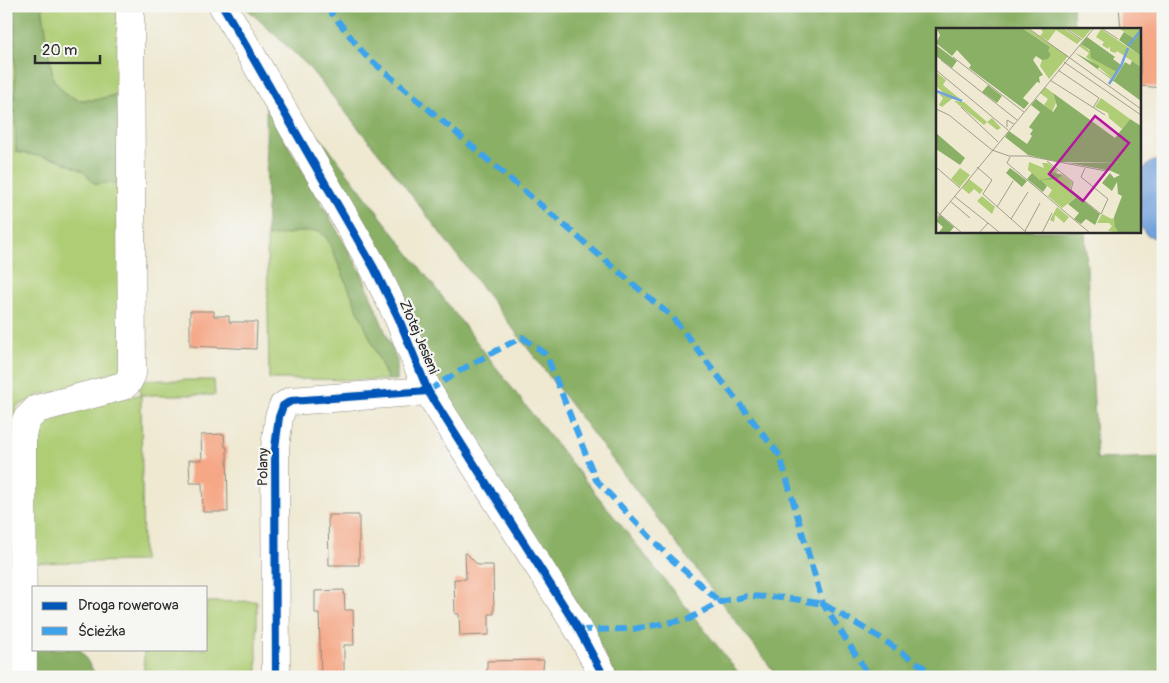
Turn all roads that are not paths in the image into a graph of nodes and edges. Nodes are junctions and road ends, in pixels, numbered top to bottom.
1 (130, 6) edge
2 (223, 6) edge
3 (428, 391) junction
4 (601, 671) dead end
5 (23, 677) edge
6 (276, 677) edge

1 - 5 street
2 - 3 street, Złotej Jesieni
3 - 4 street, Złotej Jesieni
3 - 6 street, Polany

